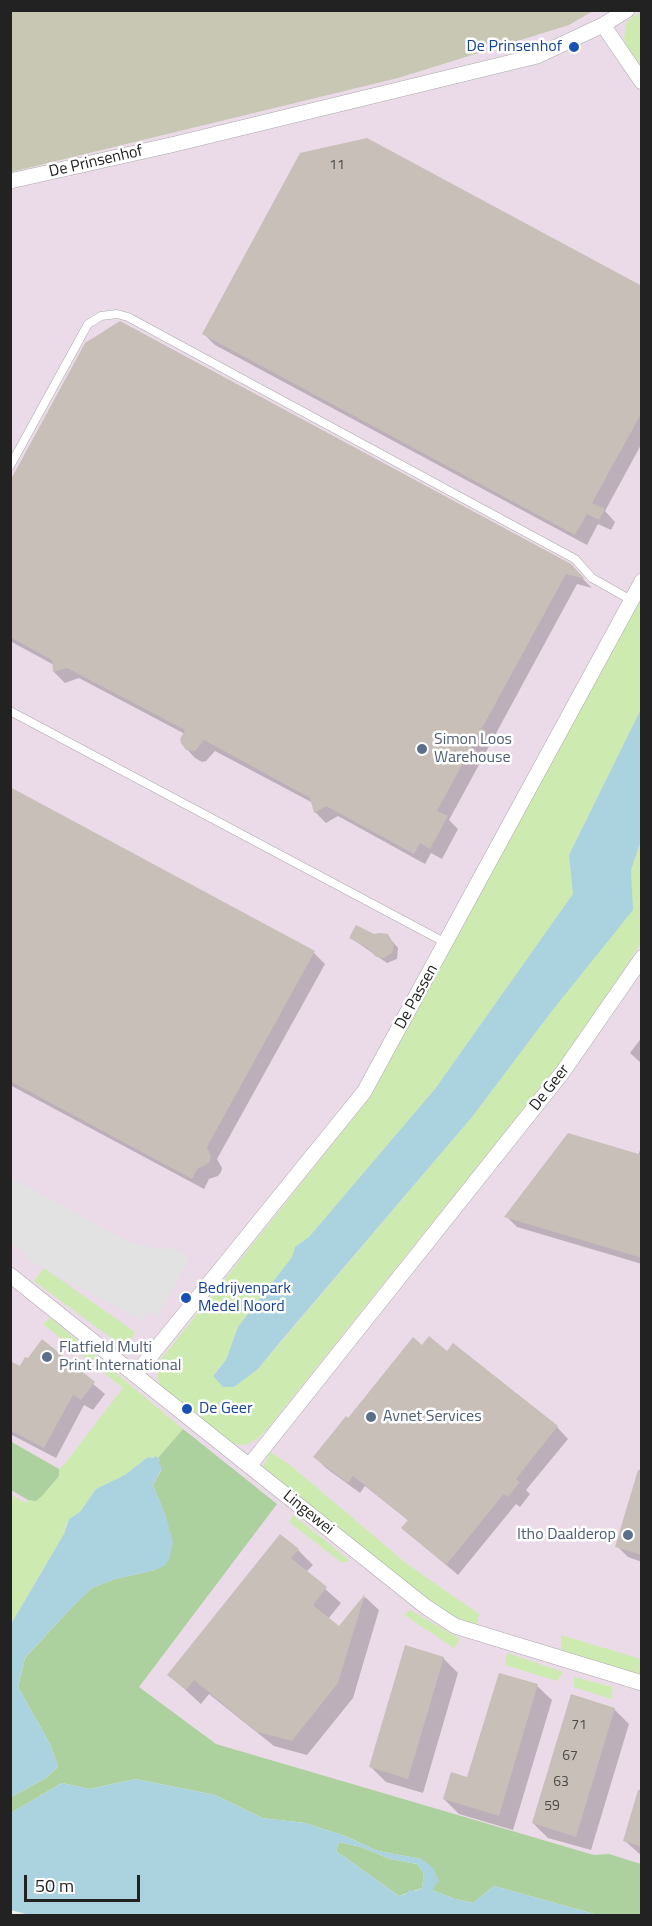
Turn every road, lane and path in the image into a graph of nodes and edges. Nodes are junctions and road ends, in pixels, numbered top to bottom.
1 (627, 10) edge
2 (603, 25) junction
3 (642, 82) edge
4 (10, 181) edge
5 (10, 466) edge
6 (642, 581) edge
7 (632, 600) junction
8 (10, 711) edge
9 (446, 943) junction
10 (642, 958) edge
11 (10, 1275) edge
12 (135, 1375) junction
13 (249, 1467) junction
14 (642, 1683) edge

1 - 2 street, De Prinsenhof
2 - 3 street
2 - 4 street, De Prinsenhof
5 - 7 lane
6 - 7 street, De Passen
7 - 9 street, De Passen
8 - 9 lane
9 - 12 street, De Passen
10 - 13 street, De Geer
11 - 12 street, Lingewei
12 - 13 street, Lingewei
13 - 14 street, Lingewei

